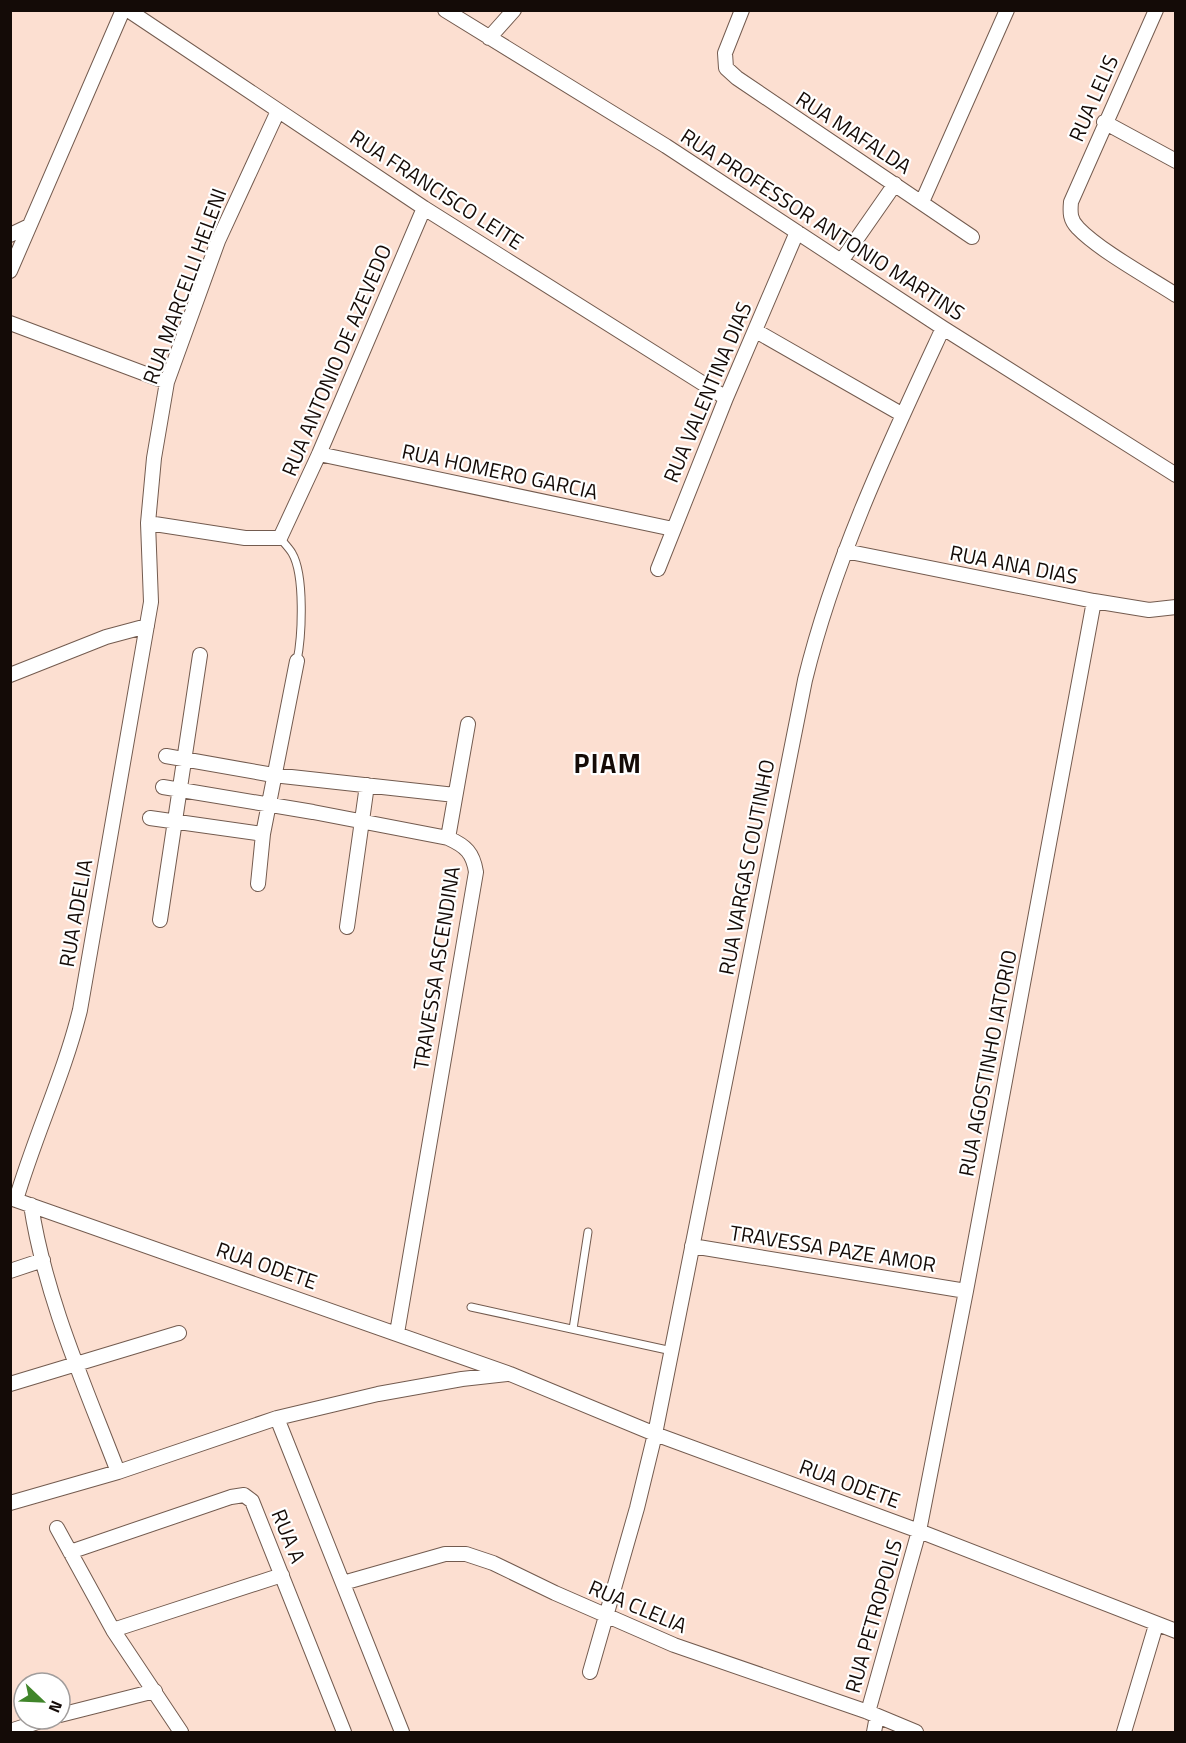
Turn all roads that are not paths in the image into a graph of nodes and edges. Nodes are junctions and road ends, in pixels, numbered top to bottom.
1 (123, 10) edge
2 (128, 10) edge
3 (445, 10) edge
4 (514, 10) edge
5 (742, 10) edge
6 (1007, 10) edge
7 (1156, 10) edge
8 (489, 38) junction
9 (278, 111) junction
10 (1104, 122) junction
11 (1176, 161) edge
12 (895, 184) junction
13 (922, 202) junction
14 (424, 208) junction
15 (30, 226) junction
16 (797, 232) junction
17 (10, 235) edge
18 (972, 237) dead end
19 (842, 260) junction
20 (10, 271) edge
21 (1176, 295) edge
22 (10, 323) edge
23 (943, 328) junction
24 (756, 331) junction
25 (167, 382) junction
26 (726, 398) junction
27 (903, 415) junction
28 (319, 454) junction
29 (1176, 475) edge
30 (148, 523) junction
31 (673, 530) junction
32 (283, 533) junction
33 (845, 551) junction
34 (658, 569) dead end
35 (1094, 601) junction
36 (1176, 607) edge
37 (147, 626) junction
38 (200, 655) dead end
39 (297, 661) joint
40 (10, 675) edge
41 (468, 724) dead end
42 (166, 756) dead end
43 (185, 760) junction
44 (273, 775) junction
45 (367, 785) junction
46 (163, 788) dead end
47 (180, 790) junction
48 (455, 795) junction
49 (269, 805) junction
50 (150, 818) dead end
51 (175, 820) junction
52 (363, 822) junction
53 (263, 834) junction
54 (448, 838) junction
55 (258, 884) dead end
56 (160, 920) dead end
57 (347, 927) dead end
58 (13, 1199) edge
59 (31, 1205) junction
60 (588, 1232) dead end
61 (692, 1246) junction
62 (43, 1260) junction
63 (10, 1271) edge
64 (966, 1291) junction
65 (471, 1307) dead end
66 (573, 1329) junction
67 (179, 1333) dead end
68 (397, 1333) junction
69 (672, 1351) junction
70 (76, 1362) junction
71 (510, 1374) junction
72 (10, 1384) edge
73 (277, 1418) junction
74 (655, 1434) junction
75 (118, 1472) junction
76 (10, 1503) edge
77 (57, 1528) dead end
78 (919, 1531) junction
79 (70, 1552) junction
80 (282, 1575) junction
81 (343, 1583) junction
82 (606, 1616) junction
83 (1156, 1625) junction
84 (113, 1630) junction
85 (1176, 1631) edge
86 (590, 1672) dead end
87 (155, 1691) junction
88 (72, 1712) edge
89 (872, 1714) junction
90 (181, 1732) edge
91 (344, 1732) edge
92 (402, 1732) edge
93 (874, 1732) edge
94 (916, 1732) edge
95 (1124, 1732) edge

1 - 15 street
2 - 9 street, RUA FRANCISCO LEITE
3 - 8 street, RUA PROFESSOR ANTONIO MARTINS
4 - 8 street
5 - 12 street, RUA MAFALDA
6 - 13 street
7 - 10 street, RUA LELIS
8 - 16 street, RUA PROFESSOR ANTONIO MARTINS
9 - 14 street, RUA FRANCISCO LEITE
9 - 25 street, RUA MARCELLI HELENI
10 - 11 street
10 - 21 street, RUA LELIS
12 - 13 street, RUA MAFALDA
12 - 19 street
13 - 18 street, RUA MAFALDA
14 - 26 street, RUA FRANCISCO LEITE
14 - 28 street, RUA ANTONIO DE AZEVEDO
15 - 17 street
15 - 20 street
16 - 19 street, RUA PROFESSOR ANTONIO MARTINS
16 - 24 street, RUA VALENTINA DIAS
19 - 23 street, RUA PROFESSOR ANTONIO MARTINS
22 - 25 street
23 - 27 street, RUA VARGAS COUTINHO
23 - 29 street, RUA PROFESSOR ANTONIO MARTINS
24 - 26 street, RUA VALENTINA DIAS
24 - 27 street
25 - 30 street, RUA MARCELLI HELENI
26 - 31 street, RUA VALENTINA DIAS
27 - 33 street, RUA VARGAS COUTINHO
28 - 31 street, RUA HOMERO GARCIA
28 - 32 street, RUA ANTONIO DE AZEVEDO
30 - 32 street
30 - 37 street, RUA MARCELLI HELENI
31 - 34 street, RUA VALENTINA DIAS
32 - 39 lane
33 - 35 street, RUA ANA DIAS
33 - 61 street, RUA VARGAS COUTINHO
35 - 36 street, RUA ANA DIAS
35 - 64 street, RUA AGOSTINHO IATORIO
37 - 40 street
37 - 58 street, RUA ADELIA
38 - 43 street
39 - 44 street
41 - 48 street
42 - 43 street
43 - 44 street
43 - 47 street
44 - 45 street
44 - 49 street
45 - 48 street
45 - 52 street
46 - 47 street, TRAVESSA ASCENDINA
47 - 49 street, TRAVESSA ASCENDINA
47 - 51 street
48 - 54 street
49 - 52 street, TRAVESSA ASCENDINA
49 - 53 street
50 - 51 street
51 - 53 street
51 - 56 street
52 - 54 street, TRAVESSA ASCENDINA
52 - 57 street
53 - 55 street
54 - 68 street, TRAVESSA ASCENDINA
58 - 59 street, RUA ODETE
59 - 62 street
59 - 68 street, RUA ODETE
60 - 66 lane
61 - 64 street, TRAVESSA PAZE AMOR
61 - 69 street, RUA VARGAS COUTINHO
62 - 63 street
62 - 70 street
64 - 78 street, RUA AGOSTINHO IATORIO
65 - 66 lane
66 - 69 lane
67 - 70 street
68 - 71 street, RUA ODETE
69 - 74 street, RUA VARGAS COUTINHO
70 - 72 street
70 - 75 street
71 - 73 street, RUA ODETE
71 - 74 street, RUA ODETE
73 - 75 street, RUA ODETE
73 - 81 street, RUA A
74 - 78 street, RUA ODETE
74 - 82 street, RUA VARGAS COUTINHO
75 - 76 street, RUA ODETE
77 - 79 street
78 - 83 street, RUA ODETE
78 - 89 street, RUA PETROPOLIS
79 - 80 street, RUA A
79 - 84 street
80 - 84 street
80 - 91 street, RUA A
81 - 82 street, RUA CLELIA
81 - 92 street, RUA A
82 - 86 street, RUA VARGAS COUTINHO
82 - 89 street, RUA CLELIA
83 - 85 street, RUA ODETE
83 - 95 street
84 - 87 street
87 - 88 street
87 - 90 street
89 - 93 street, RUA PETROPOLIS
89 - 94 street, RUA CLELIA

